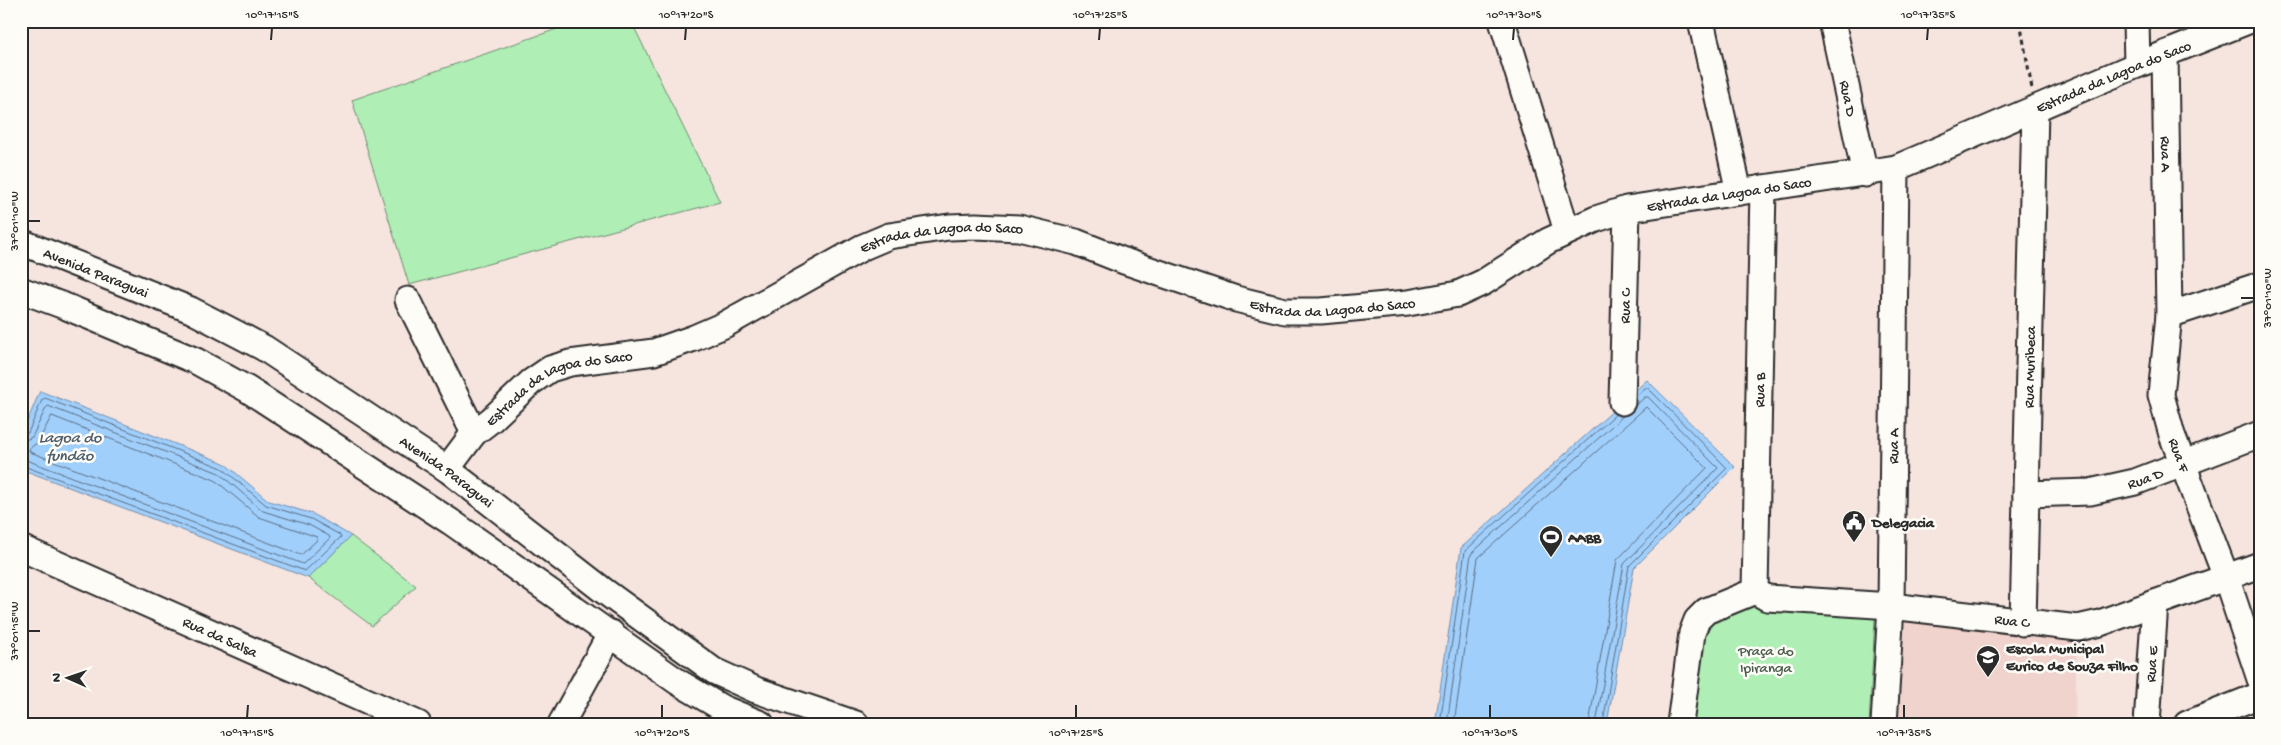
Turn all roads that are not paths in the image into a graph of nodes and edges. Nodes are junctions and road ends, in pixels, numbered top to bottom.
1 (1502, 21) edge
2 (1701, 21) edge
3 (1832, 21) edge
4 (2136, 21) edge
5 (2248, 21) edge
6 (2165, 54) junction
7 (2137, 65) junction
8 (2035, 109) junction
9 (1896, 168) junction
10 (1865, 174) junction
11 (1751, 190) junction
12 (1627, 208) junction
13 (1567, 231) junction
14 (21, 242) edge
15 (2260, 285) edge
16 (21, 290) edge
17 (408, 300) dead end
18 (2169, 315) junction
19 (1622, 402) dead end
20 (474, 433) junction
21 (2260, 434) edge
22 (2184, 463) junction
23 (447, 469) junction
24 (2026, 494) junction
25 (21, 548) edge
26 (2260, 565) edge
27 (2226, 577) junction
28 (1755, 591) junction
29 (2155, 603) junction
30 (1890, 606) junction
31 (2023, 623) junction
32 (611, 633) junction
33 (2260, 678) edge
34 (2260, 695) edge
35 (418, 724) edge
36 (561, 724) edge
37 (761, 724) edge
38 (856, 724) edge
39 (1680, 724) edge
40 (1884, 724) edge
41 (2147, 724) edge
42 (2188, 724) edge

1 - 13 street
2 - 11 street, Rua B
3 - 10 street, Rua D
4 - 7 street
5 - 6 street, Estrada da Lagoa do Saco
6 - 7 street, Estrada da Lagoa do Saco
6 - 18 street, Rua A
7 - 8 street, Estrada da Lagoa do Saco
8 - 9 street, Estrada da Lagoa do Saco
8 - 24 street, Rua Muribeca
9 - 10 street, Estrada da Lagoa do Saco
9 - 30 street, Rua A
10 - 11 street, Estrada da Lagoa do Saco
11 - 12 street, Estrada da Lagoa do Saco
11 - 28 street, Rua B
12 - 13 street, Estrada da Lagoa do Saco
12 - 19 street, Rua C
13 - 20 street, Estrada da Lagoa do Saco
14 - 23 street, Avenida Paraguai
15 - 18 street
16 - 32 street
17 - 20 street
18 - 22 street, Rua F
20 - 23 street, Estrada da Lagoa do Saco
21 - 22 street, Rua D
22 - 24 street, Rua D
22 - 27 street, Rua F
23 - 38 street, Avenida Paraguai
24 - 31 street, Rua Muribeca
25 - 35 street, Rua da Salsa
26 - 27 street, Rua C
27 - 29 street, Rua C
27 - 33 street, Rua F
28 - 30 street, Rua C
28 - 39 street
29 - 31 street, Rua C
29 - 41 street, Rua E
30 - 31 street, Rua C
30 - 40 street, Rua A
32 - 36 street
32 - 37 street
34 - 42 street

